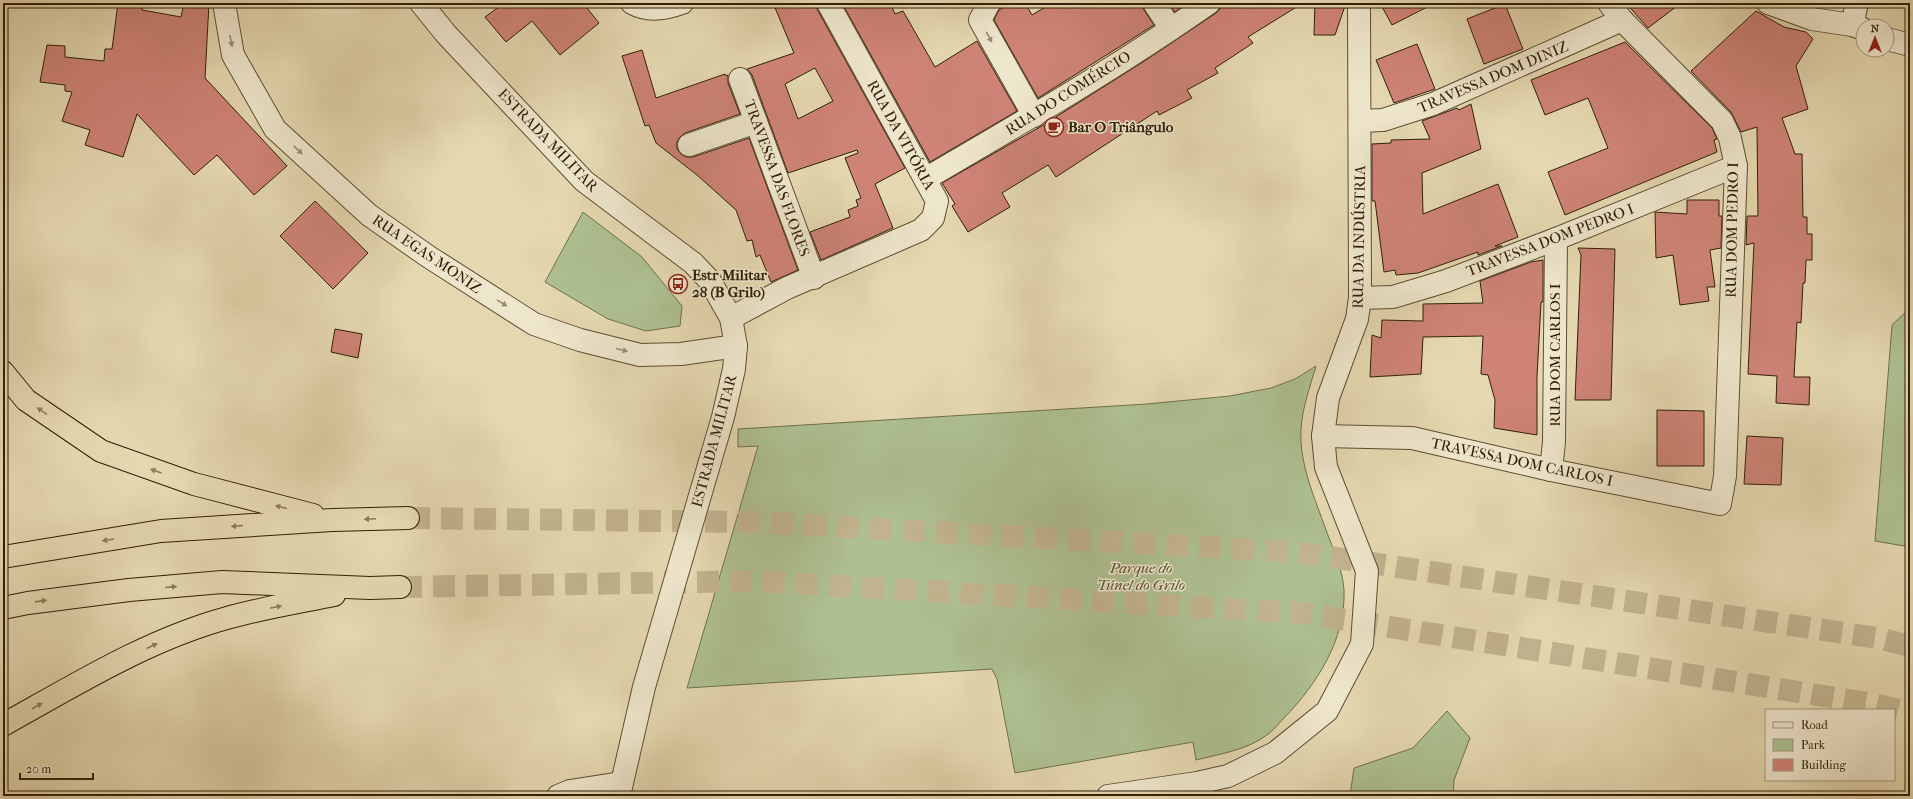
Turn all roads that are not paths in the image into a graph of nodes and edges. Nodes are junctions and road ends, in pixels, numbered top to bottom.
1 (224, 3) edge
2 (421, 3) edge
3 (632, 3) edge
4 (682, 3) edge
5 (828, 3) edge
6 (989, 3) edge
7 (1154, 3) edge
8 (1209, 3) edge
9 (1359, 3) edge
10 (1609, 3) edge
11 (1768, 3) edge
12 (1857, 3) edge
13 (1858, 18) edge
14 (1622, 20) junction
15 (1855, 26) edge
16 (1171, 29) junction
17 (1895, 40) edge
18 (1910, 45) edge
19 (740, 79) dead end
20 (1034, 116) junction
21 (1360, 121) junction
22 (756, 122) junction
23 (689, 145) dead end
24 (1736, 166) junction
25 (925, 179) junction
26 (1556, 239) junction
27 (814, 278) junction
28 (1360, 298) junction
29 (731, 318) junction
30 (736, 346) junction
31 (3, 372) edge
32 (1323, 436) junction
33 (1551, 470) junction
34 (1720, 504) joint
35 (408, 518) tunnel mouth
36 (332, 520) junction
37 (3, 557) edge
38 (400, 587) tunnel mouth
39 (370, 588) junction
40 (3, 608) edge
41 (3, 725) edge
42 (620, 789) edge
43 (558, 796) edge
44 (1108, 796) edge

1 -> 30 street, RUA EGAS MONIZ
2 - 29 street, ESTRADA MILITAR
3 - 4 street
5 - 25 street, RUA DA VITÓRIA
6 -> 20 street
7 - 16 street
8 - 16 street, RUA DO COMÉRCIO
9 - 21 street, RUA DA INDÚSTRIA
10 - 14 street, RUA DOM PEDRO I
11 - 15 street
12 - 13 street
14 - 21 street, TRAVESSA DOM DINIZ
14 - 24 street, RUA DOM PEDRO I
16 - 20 street, RUA DO COMÉRCIO
17 - 18 street
19 - 22 street, TRAVESSA DAS FLORES
20 - 25 street, RUA DO COMÉRCIO
21 - 28 street, RUA DA INDÚSTRIA
22 - 23 street
22 - 27 street, TRAVESSA DAS FLORES
24 - 26 street, TRAVESSA DOM PEDRO I
24 - 34 street, RUA DOM PEDRO I
25 - 27 street, RUA DA VITÓRIA
26 - 28 street, TRAVESSA DOM PEDRO I
26 - 33 street, RUA DOM CARLOS I
27 - 29 street, RUA DA VITÓRIA
28 - 32 street, RUA DA INDÚSTRIA
29 - 30 street, ESTRADA MILITAR
30 - 42 street, ESTRADA MILITAR
36 -> 31 highway
32 - 33 street, TRAVESSA DOM CARLOS I
32 - 44 street, RUA DA INDÚSTRIA
33 - 34 street, TRAVESSA DOM CARLOS I
35 -> 36 highway
36 -> 37 highway
38 - 39 highway
40 -> 39 highway
41 -> 39 highway
42 - 43 street

